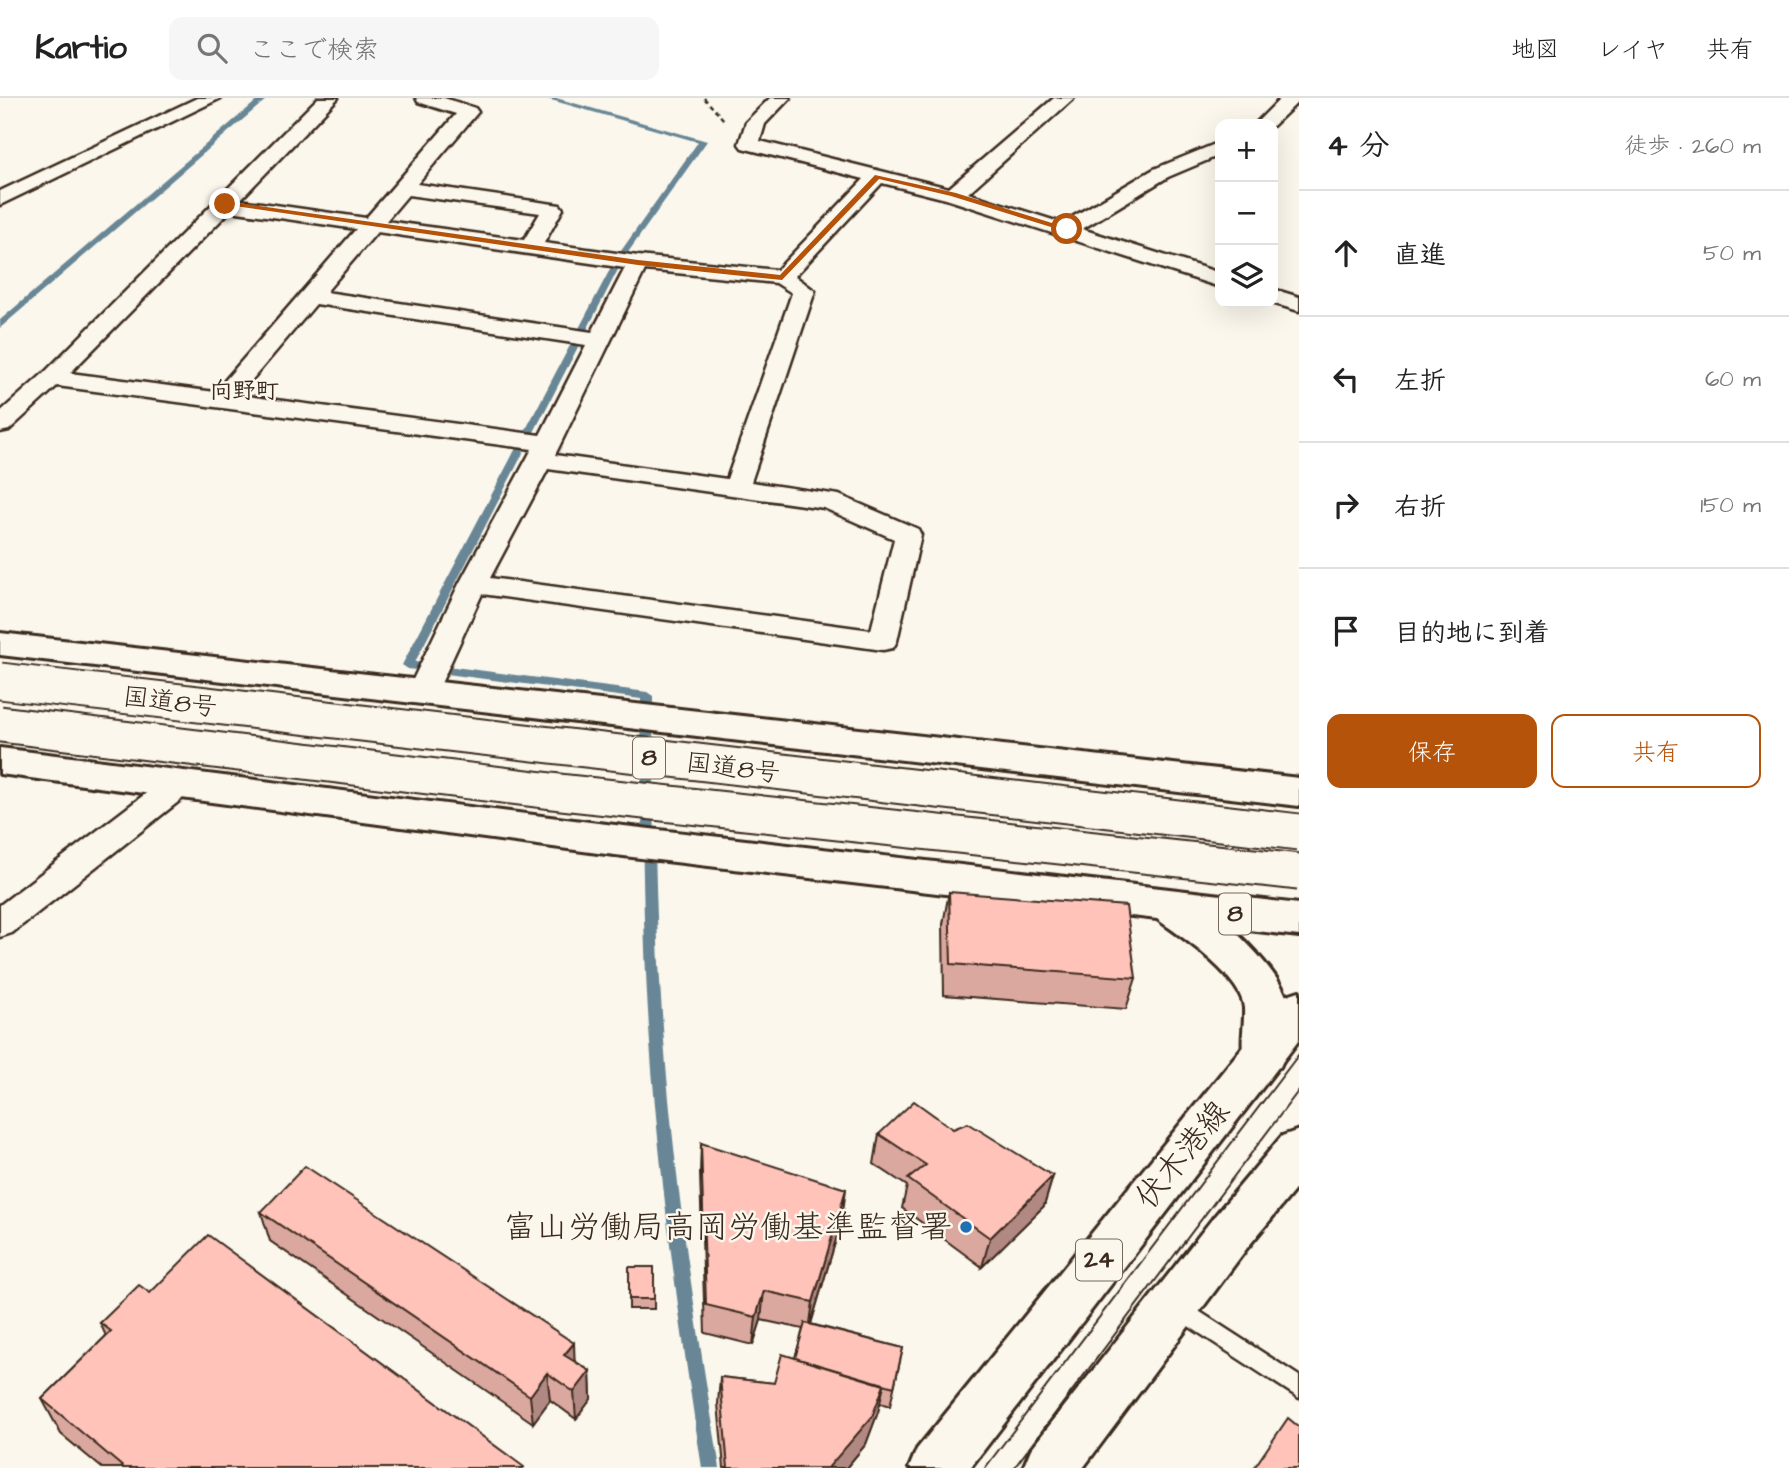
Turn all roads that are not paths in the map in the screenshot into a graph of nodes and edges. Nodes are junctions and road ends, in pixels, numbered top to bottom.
1 (212, 98) edge
2 (329, 98) edge
3 (425, 98) edge
4 (781, 98) edge
5 (1065, 98) edge
6 (1292, 98) edge
7 (1269, 119) edge
8 (1215, 150) edge
9 (877, 177) junction
10 (403, 188) junction
11 (953, 194) junction
12 (0, 199) edge
13 (225, 204) junction
14 (370, 224) junction
15 (1067, 229) junction
16 (531, 247) junction
17 (622, 260) junction
18 (782, 277) junction
19 (1215, 278) edge
20 (309, 296) junction
21 (1278, 298) edge
22 (1299, 304) edge
23 (586, 338) junction
24 (52, 378) junction
25 (220, 402) junction
26 (0, 425) edge
27 (543, 452) junction
28 (737, 486) junction
29 (473, 584) junction
30 (0, 644) edge
31 (0, 681) edge
32 (423, 690) junction
33 (0, 724) edge
34 (0, 761) edge
35 (181, 783) junction
36 (1299, 792) edge
37 (1299, 832) edge
38 (1299, 872) edge
39 (1170, 907) junction
40 (1299, 920) edge
41 (0, 924) edge
42 (1299, 1008) edge
43 (1264, 1054) junction
44 (1299, 1150) edge
45 (1175, 1305) junction
46 (1299, 1388) edge
47 (936, 1468) edge
48 (1050, 1468) edge

1 - 12 street
2 - 13 street
3 - 10 street
4 - 9 street
5 - 11 street
6 - 7 street
8 - 15 street
9 - 11 street
9 - 18 street
10 - 14 street
10 - 16 street
11 - 15 street
13 - 14 street
13 - 24 street
14 - 16 street
14 - 20 street
15 - 19 street
16 - 17 street
17 - 18 street
17 - 23 street
18 - 28 street
20 - 23 street
20 - 25 street
21 - 22 street
23 - 27 street
24 - 25 street
24 - 26 street
25 - 27 street
27 - 28 street
27 - 29 street
28 - 29 street
29 - 32 street
30 - 32 main road, 8
31 - 37 main road, 国道8号 / 8, bridge
32 - 36 main road, 8
33 - 38 main road, 国道8号 / 8, bridge
34 - 35 main road, 8
35 - 39 main road, 8
35 - 41 street
39 - 40 main road, 8
39 - 43 main road
42 - 43 main road, 伏木港線 / 24
43 - 47 main road, 伏木港線 / 24
44 - 45 main road
45 - 46 lane
45 - 48 main road

